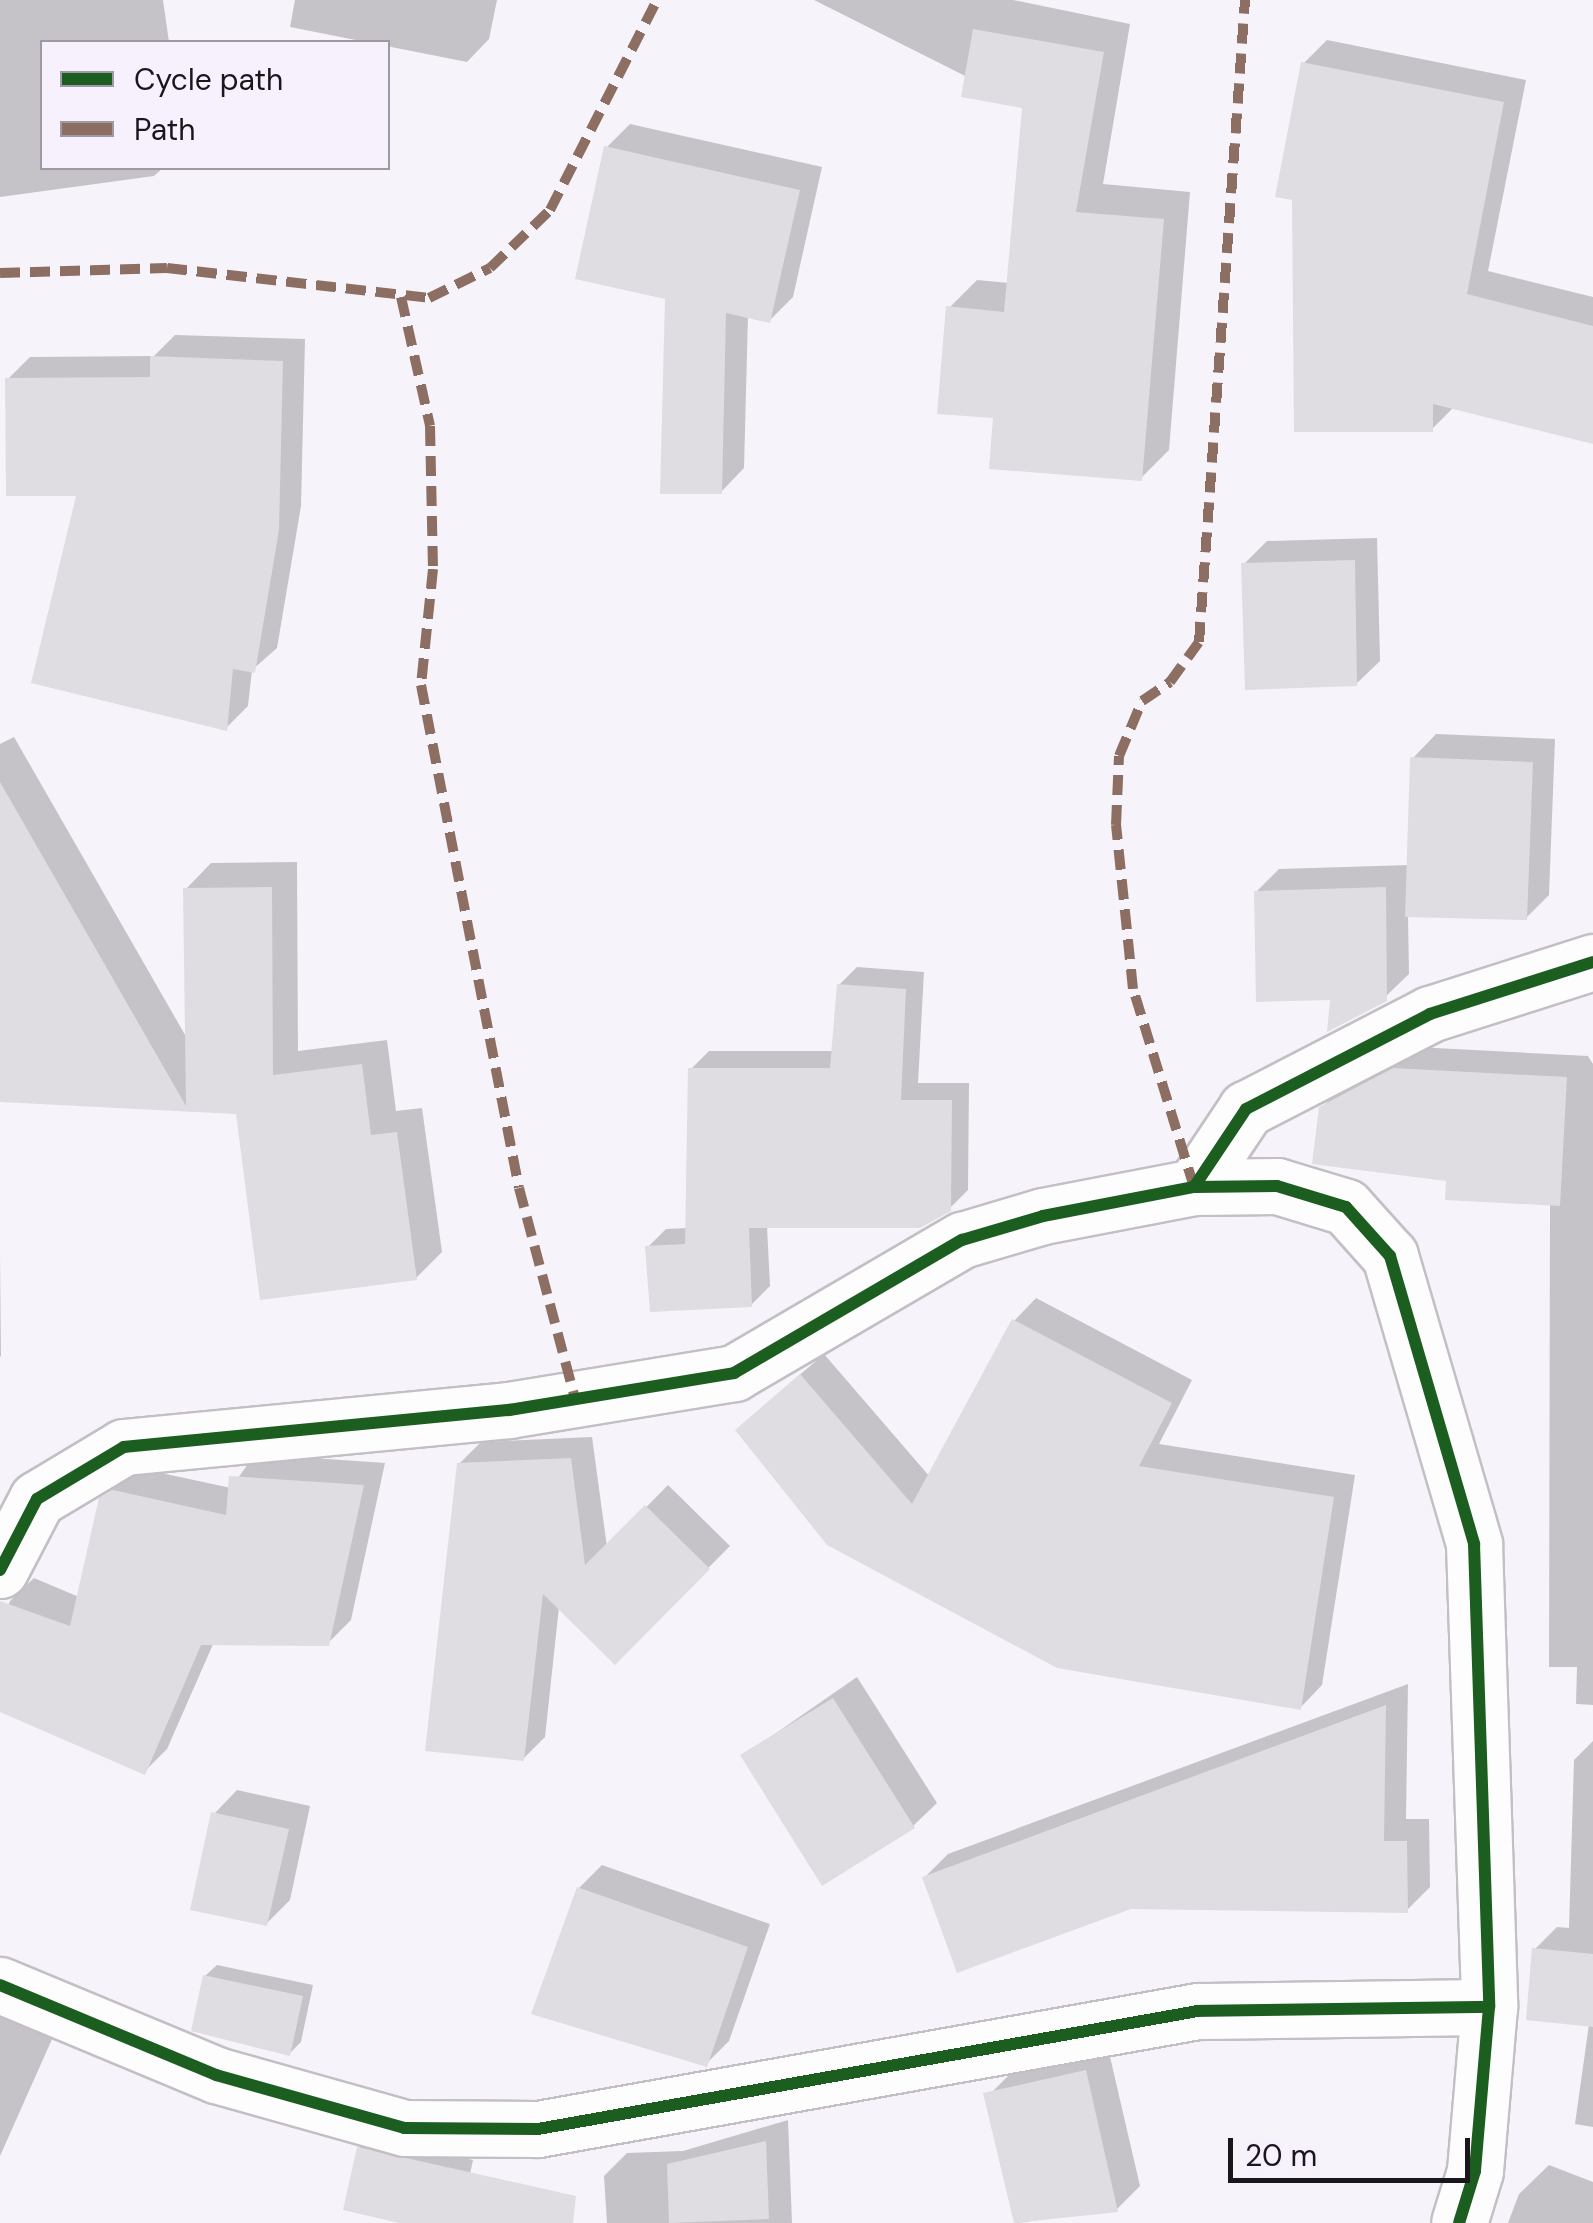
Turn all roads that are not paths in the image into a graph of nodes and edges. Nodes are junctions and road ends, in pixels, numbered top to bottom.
1 (1593, 962) edge
2 (1194, 1187) junction
3 (0, 1570) edge
4 (0, 1985) edge
5 (1489, 2007) junction
6 (1459, 2223) edge

1 - 2 street
2 - 3 street
2 - 5 street
4 - 5 street
5 - 6 street

